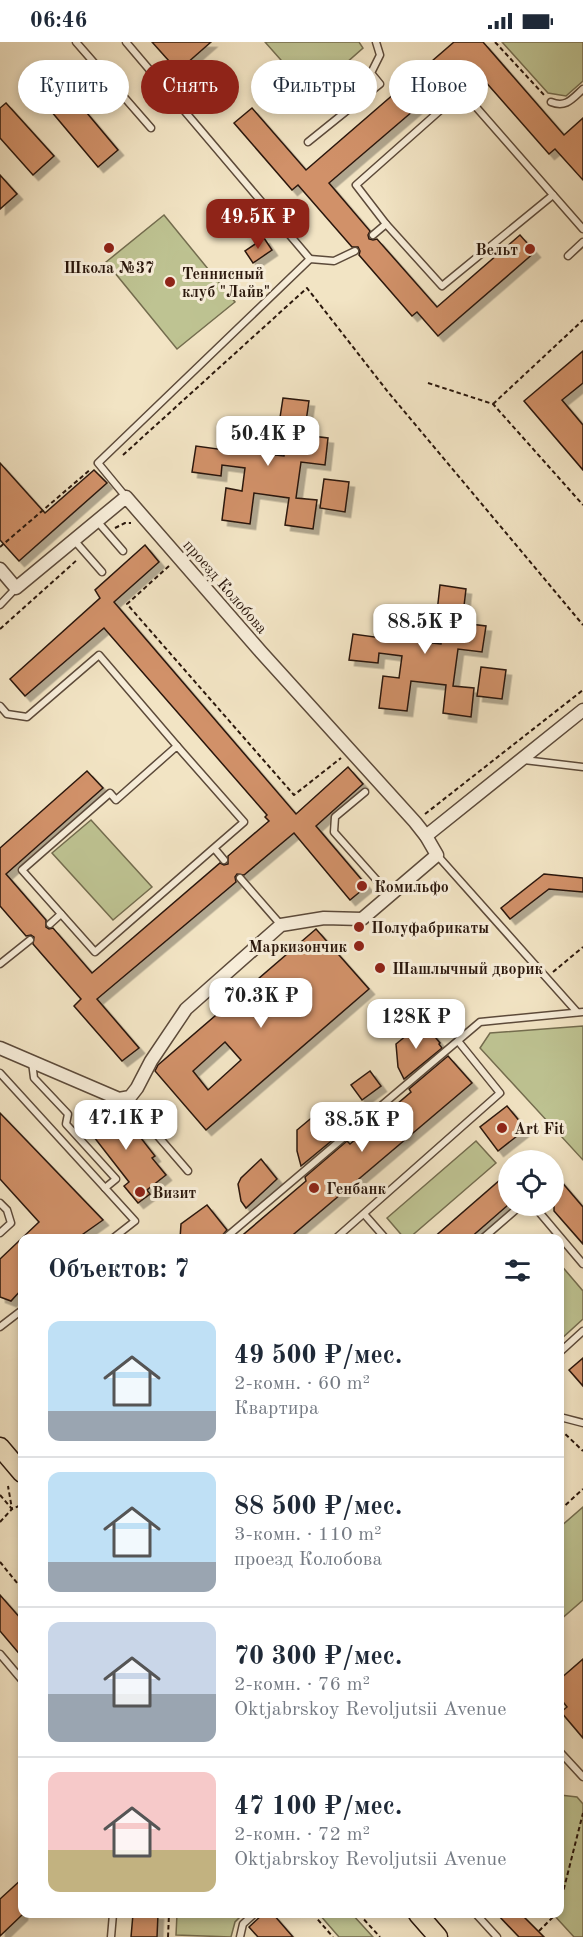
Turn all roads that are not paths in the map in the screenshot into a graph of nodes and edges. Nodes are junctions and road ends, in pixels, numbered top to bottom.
1 (76, 42) edge
2 (126, 42) edge
3 (376, 42) edge
4 (583, 89) edge
5 (550, 102) road end
6 (151, 128) dead end
7 (309, 142) dead end
8 (553, 195) junction
9 (386, 224) junction
10 (583, 229) edge
11 (374, 235) dead end
12 (583, 242) edge
13 (355, 250) dead end
14 (568, 256) dead end
15 (310, 259) junction
16 (126, 497) junction
17 (97, 521) junction
18 (74, 540) junction
19 (123, 551) dead end
20 (0, 569) edge
21 (102, 572) dead end
22 (16, 588) junction
23 (0, 605) edge
24 (0, 706) edge
25 (583, 710) edge
26 (177, 746) junction
27 (520, 759) junction
28 (583, 767) edge
29 (365, 792) dead end
30 (426, 836) junction
31 (214, 848) junction
32 (437, 855) junction
33 (224, 860) dead end
34 (240, 878) dead end
35 (390, 895) junction
36 (61, 914) junction
37 (50, 924) dead end
38 (281, 925) junction
39 (30, 940) dead end
40 (0, 964) edge
41 (580, 1012) edge
42 (458, 1041) junction
43 (0, 1048) edge
44 (32, 1061) junction
45 (0, 1073) edge
46 (124, 1098) junction
47 (188, 1171) dead end
48 (105, 1188) junction
49 (0, 1203) edge
50 (364, 1214) junction
51 (508, 1216) edge
52 (542, 1216) edge
53 (0, 1233) edge
54 (118, 1234) edge
55 (230, 1234) edge
56 (341, 1234) edge
57 (382, 1234) edge
58 (488, 1234) edge
59 (558, 1234) edge
60 (564, 1242) edge
61 (583, 1264) edge
62 (18, 1313) edge
63 (0, 1327) edge
64 (583, 1331) edge
65 (564, 1348) edge
66 (564, 1418) edge
67 (583, 1423) edge
68 (0, 1447) edge
69 (18, 1468) edge
70 (0, 1654) edge
71 (18, 1675) edge
72 (564, 1756) edge
73 (583, 1777) edge
74 (113, 1918) edge
75 (250, 1918) edge
76 (421, 1918) edge
77 (480, 1918) edge
78 (111, 1937) edge
79 (241, 1937) edge
80 (438, 1937) edge
81 (497, 1937) edge

1 - 6 lane
2 - 15 lane
3 - 7 lane
4 - 5 lane
8 - 9 lane
8 - 9 lane
8 - 10 lane
9 - 11 lane
12 - 14 lane
13 - 15 lane
15 - 16 lane
16 - 17 street
16 - 30 street, проезд Колобова
17 - 18 street
17 - 19 lane
18 - 21 lane
18 - 22 street
20 - 22 street
22 - 23 lane
24 - 26 lane
25 - 27 street
26 - 31 lane
26 - 36 lane
27 - 28 lane
27 - 30 street
29 - 35 lane
30 - 32 street, проезд Колобова
31 - 33 lane
31 - 36 lane
32 - 35 street
32 - 41 lane
34 - 38 lane
35 - 38 street
36 - 37 lane
38 - 46 street
39 - 40 lane
41 - 42 lane
42 - 50 lane
42 - 55 lane
43 - 44 street
44 - 46 street
44 - 48 lane
45 - 48 lane
46 - 47 lane
48 - 54 lane
49 - 53 lane
50 - 56 lane
50 - 57 lane
51 - 58 lane
52 - 59 lane
60 - 61 lane
62 - 63 lane
64 - 65 lane
66 - 67 lane
68 - 69 main road
70 - 71 lane
72 - 73 lane
74 - 78 lane
75 - 79 lane
76 - 80 main road
77 - 81 lane

